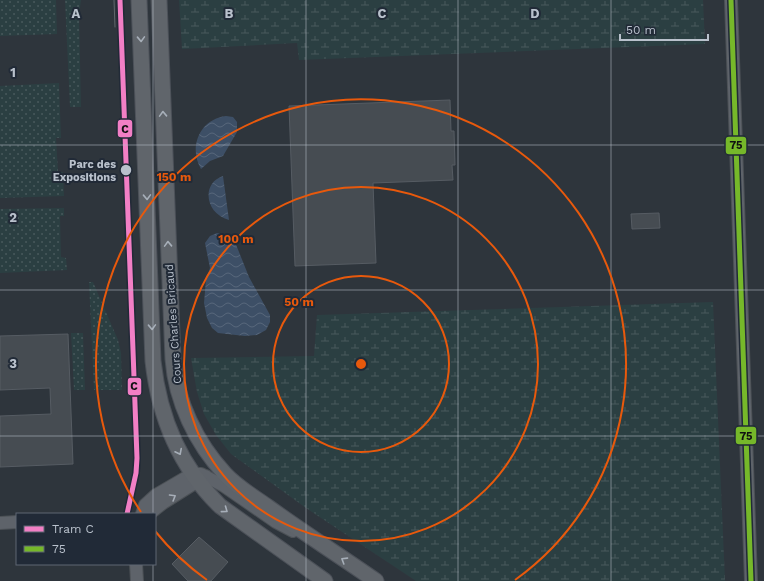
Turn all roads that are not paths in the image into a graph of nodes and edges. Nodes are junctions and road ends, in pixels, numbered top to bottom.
1 (139, 0) edge
2 (159, 0) edge
3 (731, 0) edge
4 (204, 475) junction
5 (142, 513) edge
6 (150, 513) edge
7 (16, 522) edge
8 (0, 523) edge
9 (136, 565) edge
10 (137, 581) edge
11 (326, 581) edge
12 (376, 581) edge
13 (751, 581) edge

1 -> 4 main road, Cours Charles Bricaud
4 -> 2 main road, Cours Charles Bricaud
3 - 13 street
4 - 5 street
6 -> 4 street
4 -> 11 main road, Cours Charles Bricaud
12 -> 4 main road, Cours Charles Bricaud
7 - 8 street
9 - 10 street

